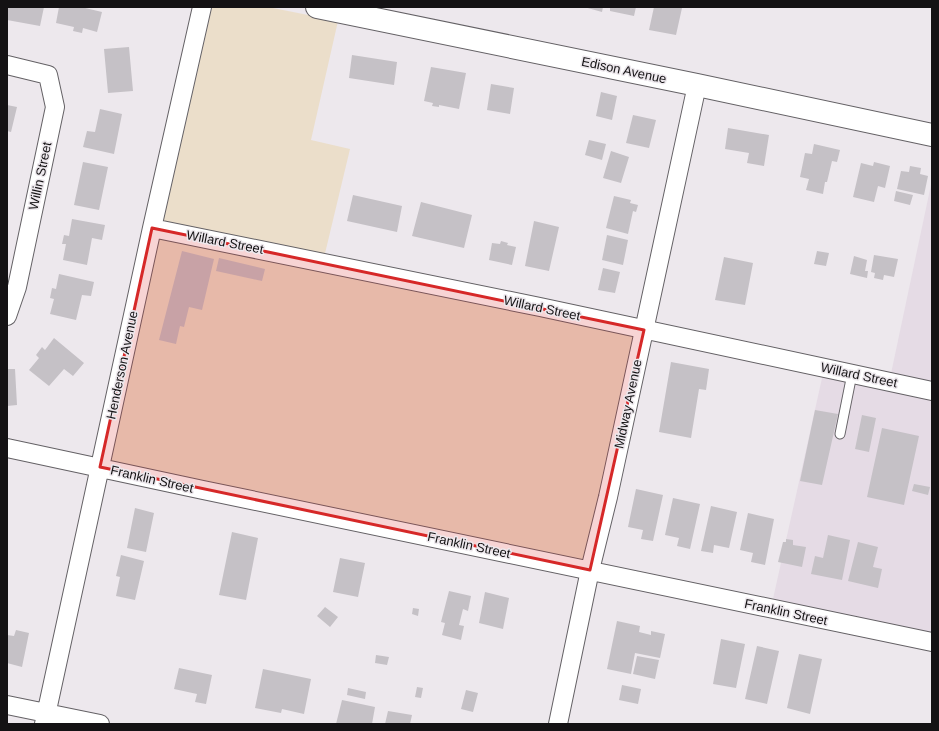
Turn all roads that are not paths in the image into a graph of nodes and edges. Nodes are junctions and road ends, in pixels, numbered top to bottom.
1 (202, 7) edge
2 (316, 7) edge
3 (7, 65) edge
4 (698, 85) junction
5 (932, 135) edge
6 (152, 228) junction
7 (7, 316) edge
8 (644, 330) junction
9 (852, 374) junction
10 (932, 390) edge
11 (840, 434) dead end
12 (7, 448) edge
13 (100, 467) junction
14 (590, 570) junction
15 (932, 642) edge
16 (7, 705) edge
17 (45, 718) edge
18 (100, 724) edge
19 (558, 724) edge

1 - 6 street, Henderson Avenue
2 - 4 street, Edison Avenue
3 - 7 street, Willin Street
4 - 5 street, Edison Avenue
4 - 8 street, Midway Avenue
6 - 8 street, Willard Street
6 - 13 street, Henderson Avenue
8 - 9 street, Willard Street
8 - 14 street, Midway Avenue
9 - 10 street, Willard Street
9 - 11 lane
12 - 13 street, Franklin Street
13 - 14 street, Franklin Street
13 - 17 street, Henderson Avenue
14 - 15 street, Franklin Street
14 - 19 street, Midway Avenue
16 - 17 street
17 - 18 street

